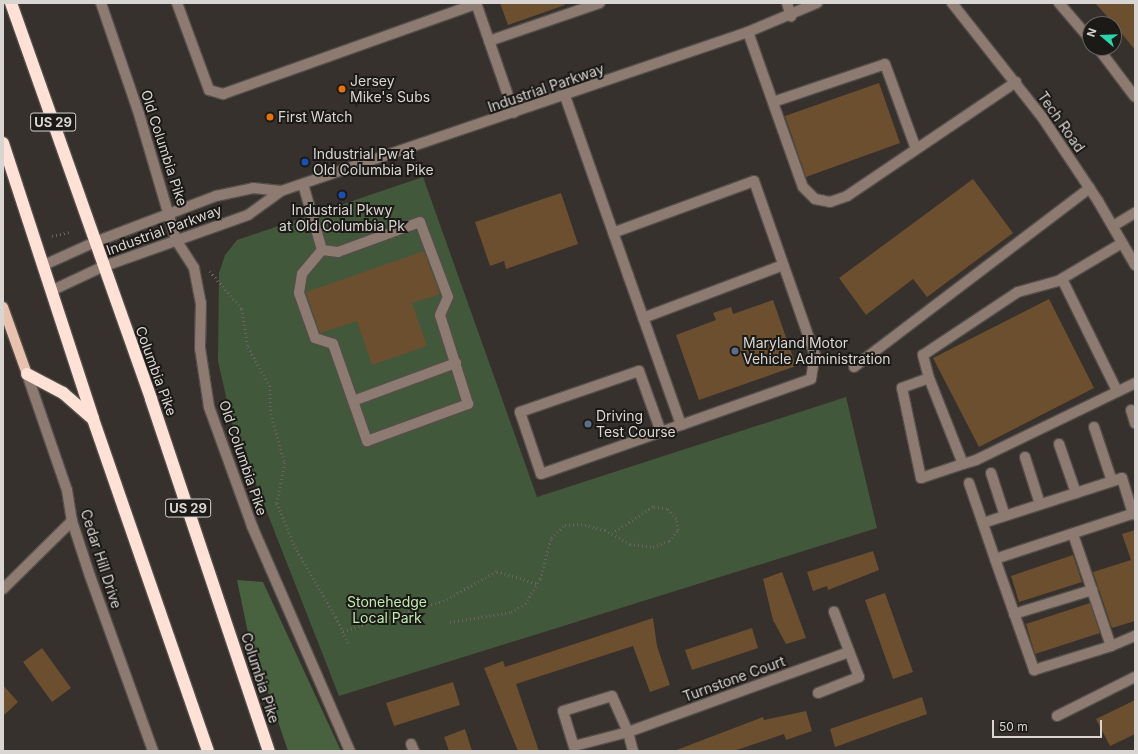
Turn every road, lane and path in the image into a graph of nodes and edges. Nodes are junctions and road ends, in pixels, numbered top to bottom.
1 (11, 3) edge
2 (101, 3) edge
3 (178, 3) edge
4 (600, 3) edge
5 (787, 3) edge
6 (817, 3) edge
7 (952, 3) edge
8 (1059, 3) edge
9 (476, 4) edge
10 (791, 16) junction
11 (1082, 30) edge
12 (748, 32) junction
13 (489, 41) junction
14 (1104, 56) edge
15 (1016, 82) junction
16 (565, 96) junction
17 (1135, 97) edge
18 (773, 102) junction
19 (514, 113) junction
20 (3, 144) edge
21 (916, 149) junction
22 (303, 184) junction
23 (1090, 188) junction
24 (281, 191) junction
25 (170, 213) junction
26 (1135, 213) edge
27 (1113, 226) junction
28 (70, 232) dead end
29 (613, 233) junction
30 (52, 236) dead end
31 (176, 240) junction
32 (95, 242) junction
33 (1122, 243) junction
34 (322, 250) junction
35 (44, 265) junction
36 (783, 265) junction
37 (1135, 265) edge
38 (102, 267) junction
39 (210, 271) dead end
40 (1062, 279) junction
41 (53, 290) junction
42 (3, 307) edge
43 (643, 318) junction
44 (456, 363) junction
45 (854, 367) dead end
46 (26, 374) junction
47 (929, 378) junction
48 (1135, 382) edge
49 (1117, 391) junction
50 (353, 401) junction
51 (1131, 410) dead end
52 (93, 419) junction
53 (1135, 423) edge
54 (681, 425) junction
55 (1094, 427) dead end
56 (661, 432) junction
57 (1059, 444) dead end
58 (1025, 457) dead end
59 (963, 464) junction
60 (991, 473) dead end
61 (1112, 481) junction
62 (969, 482) dead end
63 (1076, 492) junction
64 (1040, 504) junction
65 (1134, 514) edge
66 (1005, 516) junction
67 (72, 521) junction
68 (983, 523) junction
69 (612, 534) junction
70 (1073, 534) junction
71 (995, 559) junction
72 (538, 584) junction
73 (3, 589) edge
74 (1092, 590) junction
75 (834, 612) dead end
76 (1014, 614) junction
77 (450, 622) dead end
78 (343, 631) junction
79 (1135, 636) edge
80 (348, 645) dead end
81 (1111, 646) junction
82 (849, 652) junction
83 (1135, 677) edge
84 (818, 693) dead end
85 (1057, 716) dead end
86 (628, 732) junction
87 (153, 751) edge
88 (208, 751) edge
89 (269, 751) edge
90 (350, 751) edge
91 (633, 751) edge

1 - 32 highway, Columbia Pike / US 29
2 - 25 street, Old Columbia Pike
3 - 9 street
4 - 13 street
5 - 10 street
6 - 10 street, Industrial Parkway
7 - 15 street, Tech Road
8 - 11 street
9 - 13 street
10 - 12 street, Industrial Parkway
12 - 16 street, Industrial Parkway
12 - 18 street
13 - 19 street
14 - 17 street
15 - 21 street
15 - 23 street, Tech Road
16 - 19 street, Industrial Parkway
16 - 29 street
18 - 21 street
18 - 21 street
19 - 22 street, Industrial Parkway
20 - 35 highway
22 - 24 street, Industrial Parkway
22 - 34 street
23 - 27 street, Tech Road
23 - 45 street
24 - 25 street, Industrial Parkway
24 - 31 street, Industrial Parkway
25 - 31 street, Old Columbia Pike
25 - 32 street, Industrial Parkway
26 - 27 street
27 - 33 street, Tech Road
28 - 30 path
29 - 36 street
29 - 43 street
31 - 38 street, Industrial Parkway
31 - 90 street, Old Columbia Pike
32 - 35 street, Industrial Parkway
32 - 38 highway, Columbia Pike / US 29
33 - 37 street, Tech Road
33 - 40 street
34 - 44 street
34 - 50 street
35 - 41 highway
36 - 43 street
36 - 54 street
38 - 41 street, Industrial Parkway
38 - 89 highway, Columbia Pike / US 29
39 - 78 path
40 - 47 street
40 - 49 street
41 - 52 highway
42 - 46 main road
43 - 54 street
44 - 50 street
44 - 50 street
46 - 52 highway
46 - 67 street, Cedar Hill Drive
47 - 59 street
47 - 59 street
48 - 49 street
49 - 59 street
51 - 53 street
52 - 88 highway
54 - 56 street
55 - 61 street
56 - 56 street
57 - 63 street
58 - 64 street
60 - 66 street
61 - 63 street
61 - 65 street
62 - 68 street
63 - 64 street
64 - 66 street
65 - 70 street
66 - 68 street
67 - 73 street
67 - 87 street, Cedar Hill Drive
68 - 71 street
69 - 69 path
69 - 72 path
70 - 71 street
70 - 74 street
71 - 76 street
72 - 77 path
72 - 78 path
74 - 76 street
74 - 81 street
75 - 82 street
76 - 81 street
78 - 80 path
79 - 81 street
82 - 84 street
82 - 86 street, Turnstone Court
83 - 85 street
86 - 86 street
86 - 91 street

